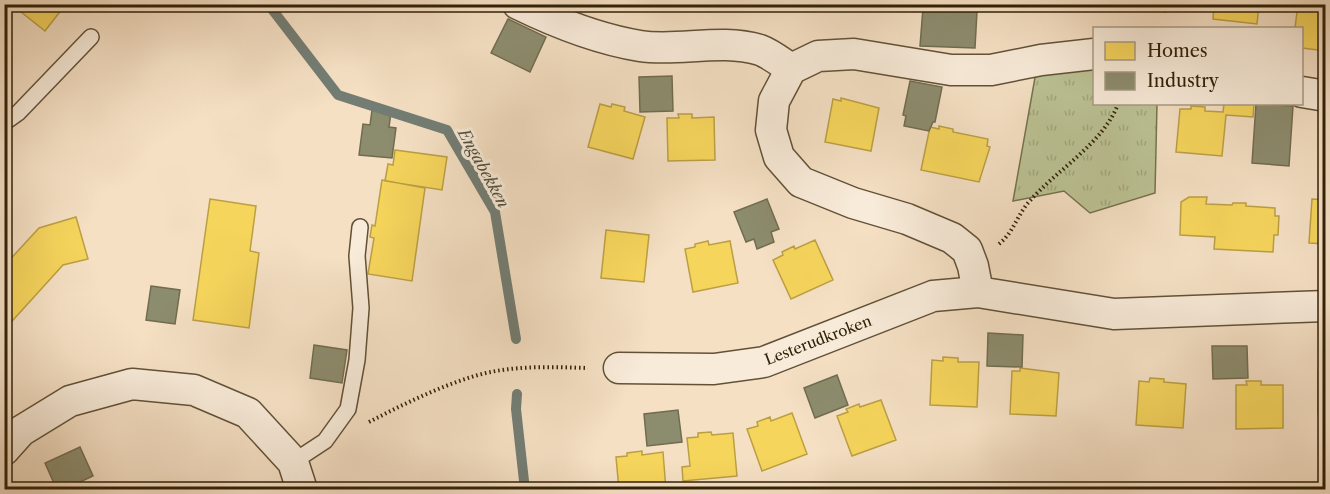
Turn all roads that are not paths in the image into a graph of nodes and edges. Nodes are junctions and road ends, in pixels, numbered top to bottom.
1 (518, 4) edge
2 (91, 37) dead end
3 (1093, 54) edge
4 (791, 69) junction
5 (1303, 92) edge
6 (1326, 96) edge
7 (4, 123) edge
8 (360, 227) dead end
9 (976, 279) junction
10 (1326, 306) edge
11 (619, 368) road end
12 (4, 450) edge
13 (298, 476) edge

1 - 4 street
2 - 7 lane
3 - 4 street
4 - 9 street
5 - 6 street
8 - 13 lane
9 - 10 street, Lesterudkroken
9 - 11 street, Lesterudkroken
12 - 13 street

